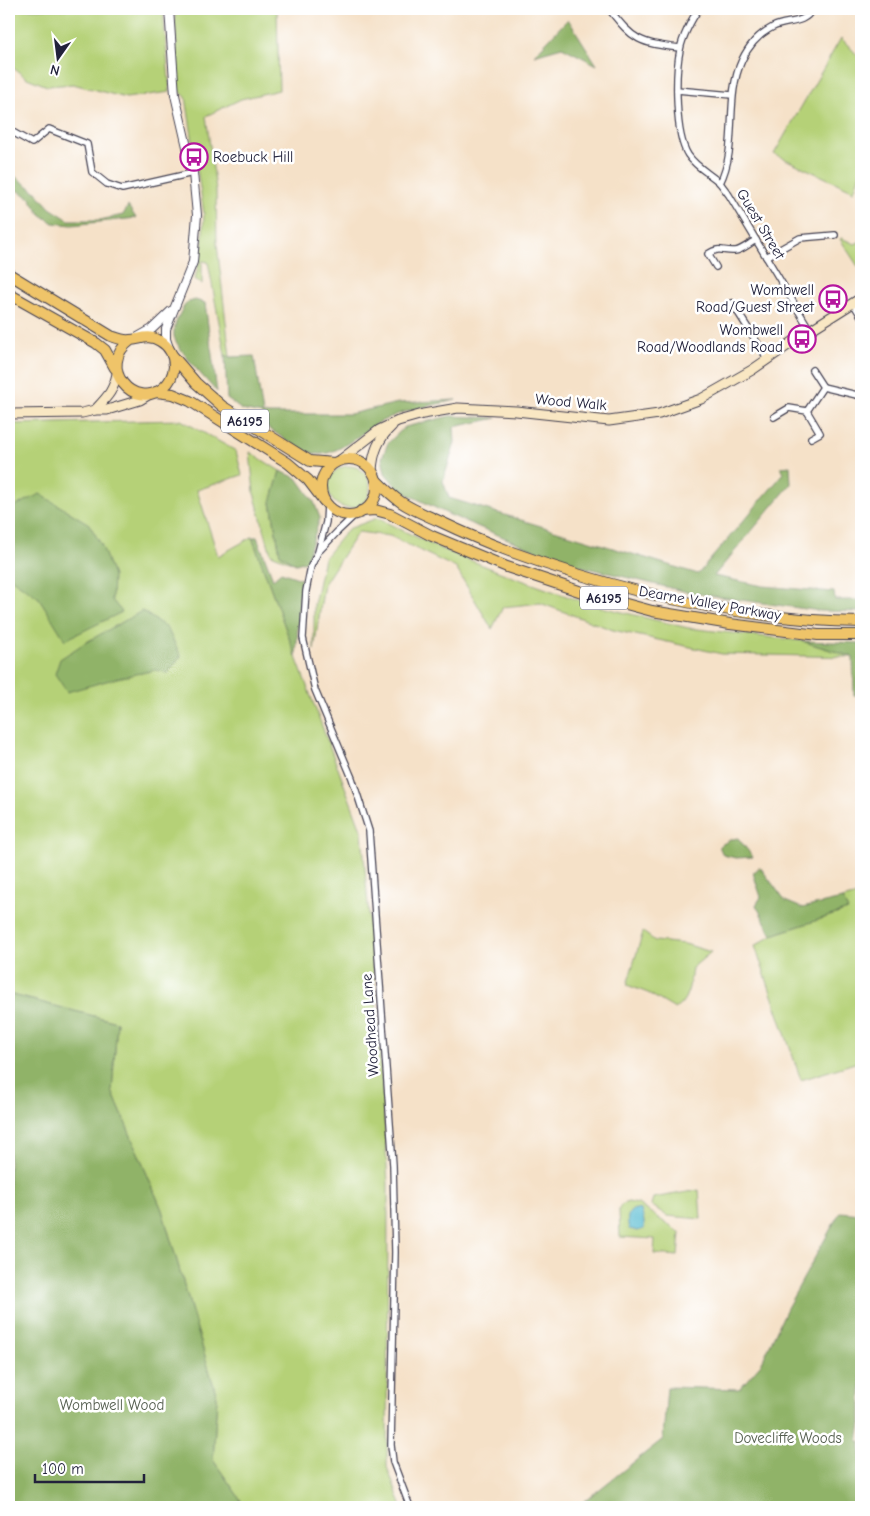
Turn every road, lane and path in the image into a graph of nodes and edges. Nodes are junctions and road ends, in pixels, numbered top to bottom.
1 (169, 9) edge
2 (610, 9) edge
3 (699, 9) edge
4 (812, 9) edge
5 (680, 48) junction
6 (677, 90) junction
7 (732, 95) junction
8 (9, 130) edge
9 (193, 173) junction
10 (720, 184) junction
11 (835, 235) dead end
12 (756, 240) junction
13 (766, 257) junction
14 (716, 268) dead end
15 (9, 274) edge
16 (9, 294) edge
17 (861, 298) edge
18 (732, 303) dead end
19 (853, 303) junction
20 (174, 308) junction
21 (861, 316) edge
22 (810, 330) junction
23 (132, 340) junction
24 (171, 354) junction
25 (768, 358) junction
26 (812, 370) dead end
27 (117, 373) junction
28 (823, 387) junction
29 (154, 393) junction
30 (861, 396) edge
31 (95, 410) junction
32 (806, 411) junction
33 (9, 414) edge
34 (774, 417) dead end
35 (398, 421) junction
36 (811, 438) dead end
37 (336, 462) junction
38 (374, 475) junction
39 (326, 502) junction
40 (359, 512) junction
41 (318, 552) junction
42 (861, 622) edge
43 (861, 636) edge
44 (410, 1507) edge

1 - 9 street
2 - 5 street
3 - 5 street, Guest Street
4 - 7 street, Guest Street
5 - 6 street, Guest Street
6 - 7 street
6 - 10 street, Guest Street
7 - 10 street, Guest Street
8 - 9 street
9 - 20 street
10 - 12 street, Guest Street
11 - 13 street
12 - 13 street, Guest Street
12 - 14 street
13 - 22 street, Guest Street
15 - 23 highway, A6195
16 - 27 highway, A6195
17 - 19 main road, Wood Walk
18 - 25 street
19 - 21 street
19 - 22 main road, Wood Walk
20 - 23 street
20 - 24 street
22 - 25 main road, Wood Walk
23 - 24 highway, A6195
23 - 27 highway
24 - 29 highway
24 - 37 highway, A6195
25 - 35 main road, Wood Walk
26 - 28 street
27 - 29 highway, A6195
27 - 31 main road
28 - 30 street
28 - 32 street
29 - 31 main road
29 - 39 highway, A6195
31 - 33 main road
32 - 34 street
32 - 36 street
35 - 37 main road, Wood Walk
35 - 38 main road
37 - 38 highway, A6195
37 - 39 highway
38 - 40 highway
38 - 42 highway, Dearne Valley Parkway / A6195
39 - 40 highway, A6195
39 - 41 street, Woodhead Lane
40 - 41 street, Woodhead Lane
40 - 43 highway, Dearne Valley Parkway / A6195
41 - 44 street, Woodhead Lane

